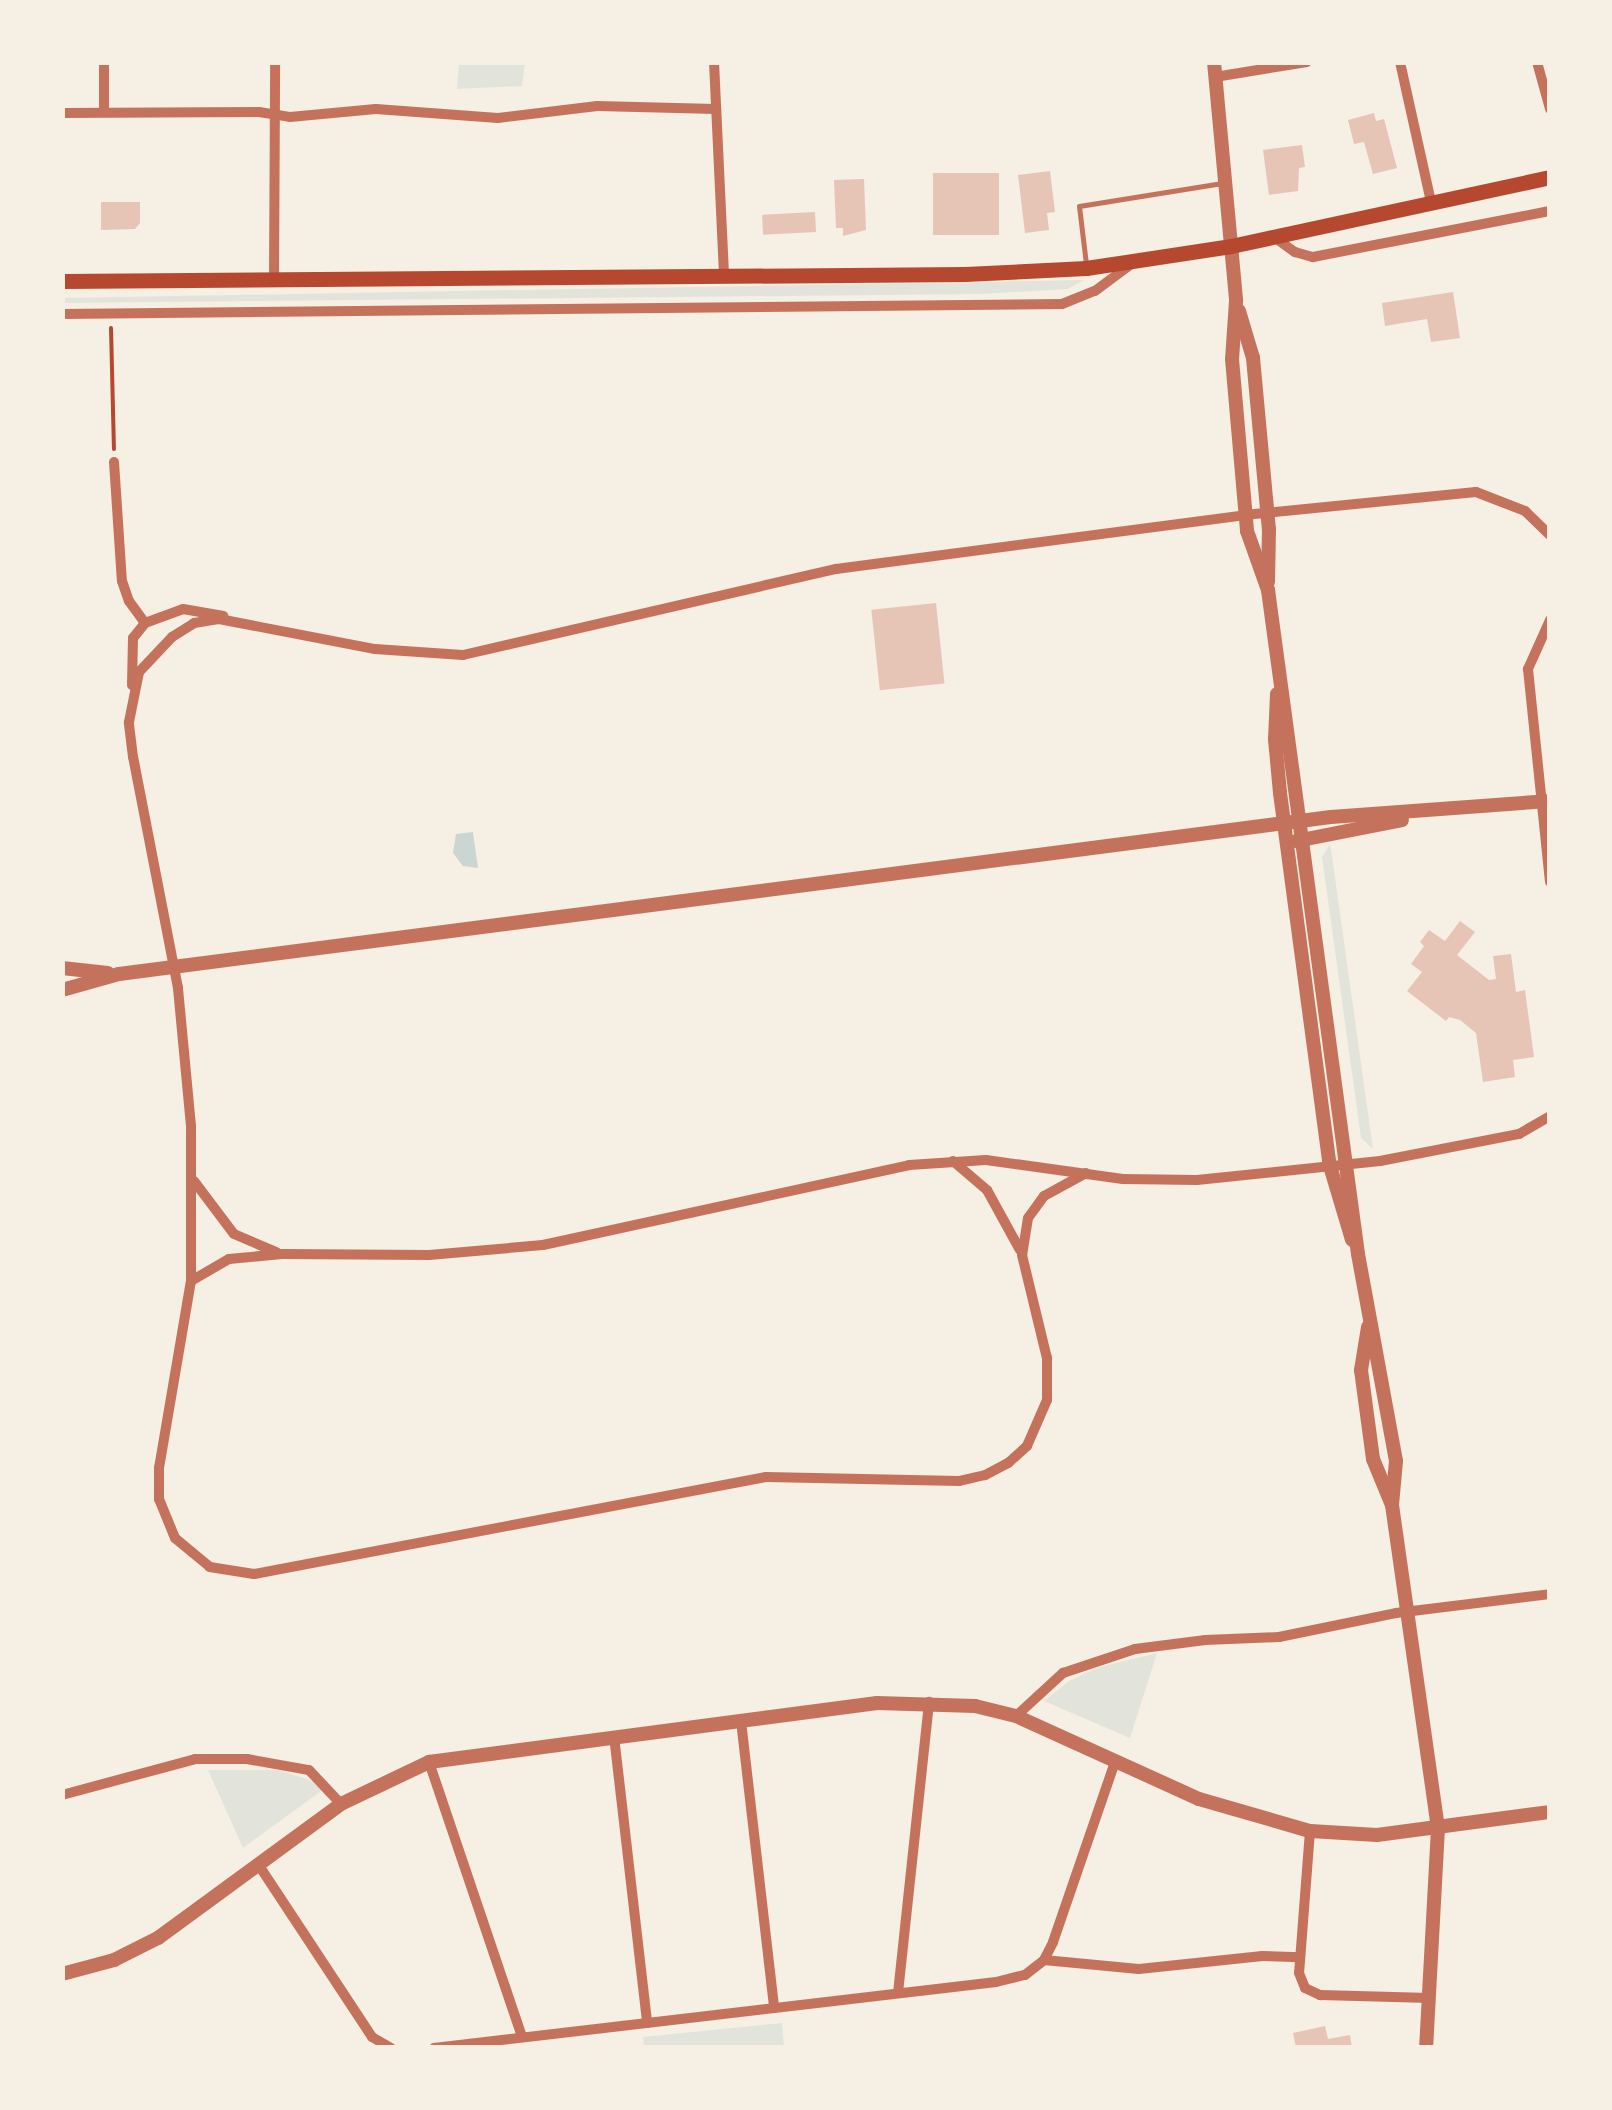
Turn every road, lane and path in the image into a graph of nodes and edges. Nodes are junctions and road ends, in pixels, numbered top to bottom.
1 (104, 62) edge
2 (276, 62) edge
3 (714, 62) edge
4 (1307, 62) edge
5 (1400, 62) edge
6 (1538, 62) edge
7 (1215, 70) edge
8 (716, 109) junction
9 (1550, 110) edge
10 (62, 112) edge
11 (104, 112) junction
12 (275, 115) junction
13 (1550, 177) edge
14 (1225, 182) junction
15 (1432, 202) junction
16 (1550, 211) edge
17 (1274, 237) junction
18 (1231, 246) junction
19 (1135, 262) junction
20 (1086, 268) junction
21 (724, 274) junction
22 (274, 279) junction
23 (62, 281) edge
24 (1236, 301) junction
25 (62, 314) edge
26 (111, 314) junction
27 (114, 462) joint
28 (1257, 513) junction
29 (1550, 534) edge
30 (1268, 590) junction
31 (1550, 620) edge
32 (145, 623) junction
33 (253, 623) junction
34 (132, 690) junction
35 (1545, 801) edge
36 (1447, 811) junction
37 (1292, 822) junction
38 (1301, 839) junction
39 (1288, 850) junction
40 (1550, 882) edge
41 (174, 966) junction
42 (62, 968) edge
43 (119, 974) junction
44 (62, 990) edge
45 (1550, 1116) edge
46 (952, 1160) junction
47 (1348, 1164) junction
48 (1330, 1166) junction
49 (1086, 1174) junction
50 (193, 1180) junction
51 (282, 1254) junction
52 (1358, 1254) junction
53 (1022, 1255) junction
54 (191, 1282) junction
55 (1369, 1321) junction
56 (1392, 1506) junction
57 (1550, 1594) edge
58 (1406, 1612) junction
59 (928, 1702) junction
60 (1016, 1716) junction
61 (742, 1721) junction
62 (614, 1736) junction
63 (429, 1762) junction
64 (1116, 1762) junction
65 (62, 1795) edge
66 (341, 1804) junction
67 (1550, 1812) edge
68 (1438, 1828) junction
69 (1310, 1830) junction
70 (258, 1864) junction
71 (1300, 1957) junction
72 (1044, 1960) junction
73 (62, 1974) edge
74 (898, 1994) junction
75 (1430, 1998) junction
76 (774, 2008) junction
77 (646, 2022) junction
78 (522, 2037) junction
79 (391, 2048) edge
80 (434, 2048) edge
81 (1426, 2048) edge

1 - 11 street
2 - 12 street
3 - 8 street
4 - 7 street
5 - 15 street
6 - 9 street
7 - 14 street
8 - 12 street
8 - 21 street
10 - 11 street
11 - 12 street
12 - 22 street
13 - 15 main road
14 - 18 street
14 - 20 lane
15 - 17 main road
16 - 17 street
17 - 18 main road
18 - 19 main road
18 - 24 street
19 - 20 main road
19 - 26 street
20 - 21 main road
21 - 22 main road
22 - 23 main road
24 - 28 street
24 - 28 street
25 - 26 street
26 - 27 path
27 - 32 street
28 - 29 street
28 - 30 street
28 - 30 street
28 - 33 street
30 - 37 street
31 - 35 street
32 - 33 street
32 - 34 street
33 - 34 street
34 - 41 street
35 - 36 street
35 - 40 street
36 - 37 street
36 - 38 street
37 - 38 street
37 - 39 street
37 - 41 street
38 - 39 street
38 - 47 street
39 - 48 street
41 - 43 street
41 - 50 street
42 - 43 street
43 - 44 street
45 - 47 street
46 - 49 street
46 - 51 street
46 - 53 street
47 - 48 street
47 - 52 street
48 - 49 street
48 - 52 street
49 - 53 street
50 - 51 street
50 - 54 street
51 - 54 street
52 - 55 street
53 - 54 street
55 - 56 street
55 - 56 street
56 - 58 street
57 - 58 street
58 - 60 street
58 - 68 street
59 - 60 street
59 - 61 street
59 - 74 street
60 - 64 street
61 - 62 street
61 - 76 street
62 - 63 street
62 - 77 street
63 - 66 street
63 - 78 street
64 - 69 street
64 - 72 street
65 - 66 street
66 - 70 street
67 - 68 street
68 - 69 street
68 - 75 street
69 - 71 street
70 - 73 street
70 - 79 street
71 - 72 street
71 - 75 street
72 - 74 street
74 - 76 street
75 - 81 street
76 - 77 street
77 - 78 street
78 - 80 street

